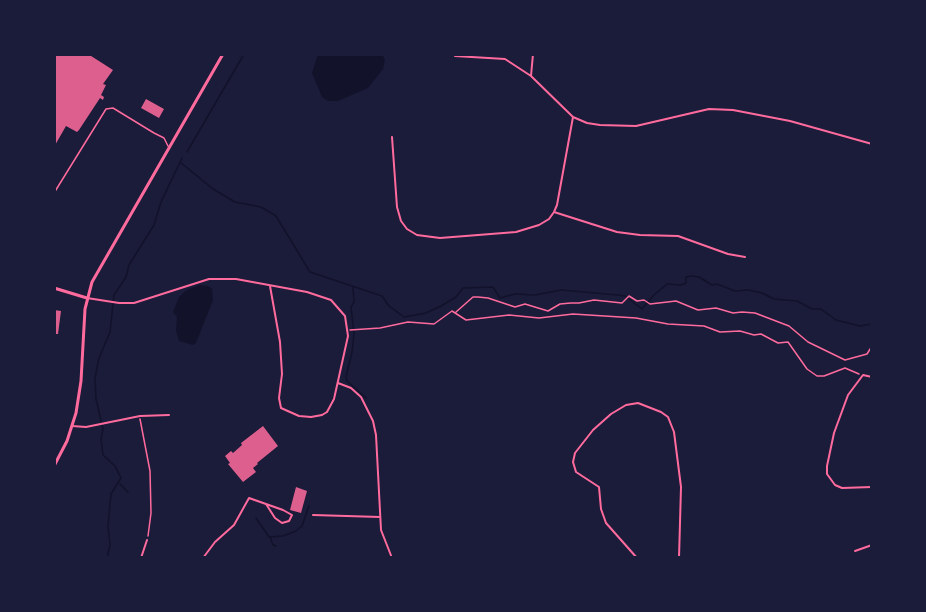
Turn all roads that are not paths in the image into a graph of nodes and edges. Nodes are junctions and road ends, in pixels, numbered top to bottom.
1 (223, 54) edge
2 (504, 54) edge
3 (533, 54) edge
4 (455, 56) dead end
5 (505, 59) junction
6 (531, 76) junction
7 (573, 117) junction
8 (392, 137) dead end
9 (872, 144) edge
10 (169, 147) junction
11 (54, 193) edge
12 (554, 212) junction
13 (745, 257) dead end
14 (270, 285) junction
15 (54, 288) edge
16 (87, 297) junction
17 (872, 377) edge
18 (338, 383) junction
19 (170, 415) dead end
20 (72, 426) junction
21 (54, 466) edge
22 (872, 487) edge
23 (266, 504) junction
24 (313, 515) dead end
25 (380, 517) junction
26 (147, 540) road end
27 (872, 545) edge
28 (855, 551) dead end
29 (141, 558) edge
30 (203, 558) edge
31 (392, 558) edge
32 (637, 558) edge
33 (679, 558) edge

1 - 10 main road
2 - 5 street
3 - 6 street
4 - 5 street
5 - 6 street
6 - 7 street
7 - 9 street
7 - 12 street
8 - 12 street
10 - 11 lane
10 - 16 main road
12 - 13 street
14 - 16 street
14 - 18 street
14 - 18 street
15 - 16 main road
16 - 20 main road
17 - 22 street
18 - 25 street
19 - 20 street
20 - 21 main road
23 - 23 street
23 - 30 street
24 - 25 street
25 - 31 street
26 - 29 street
27 - 28 street
32 - 33 street

